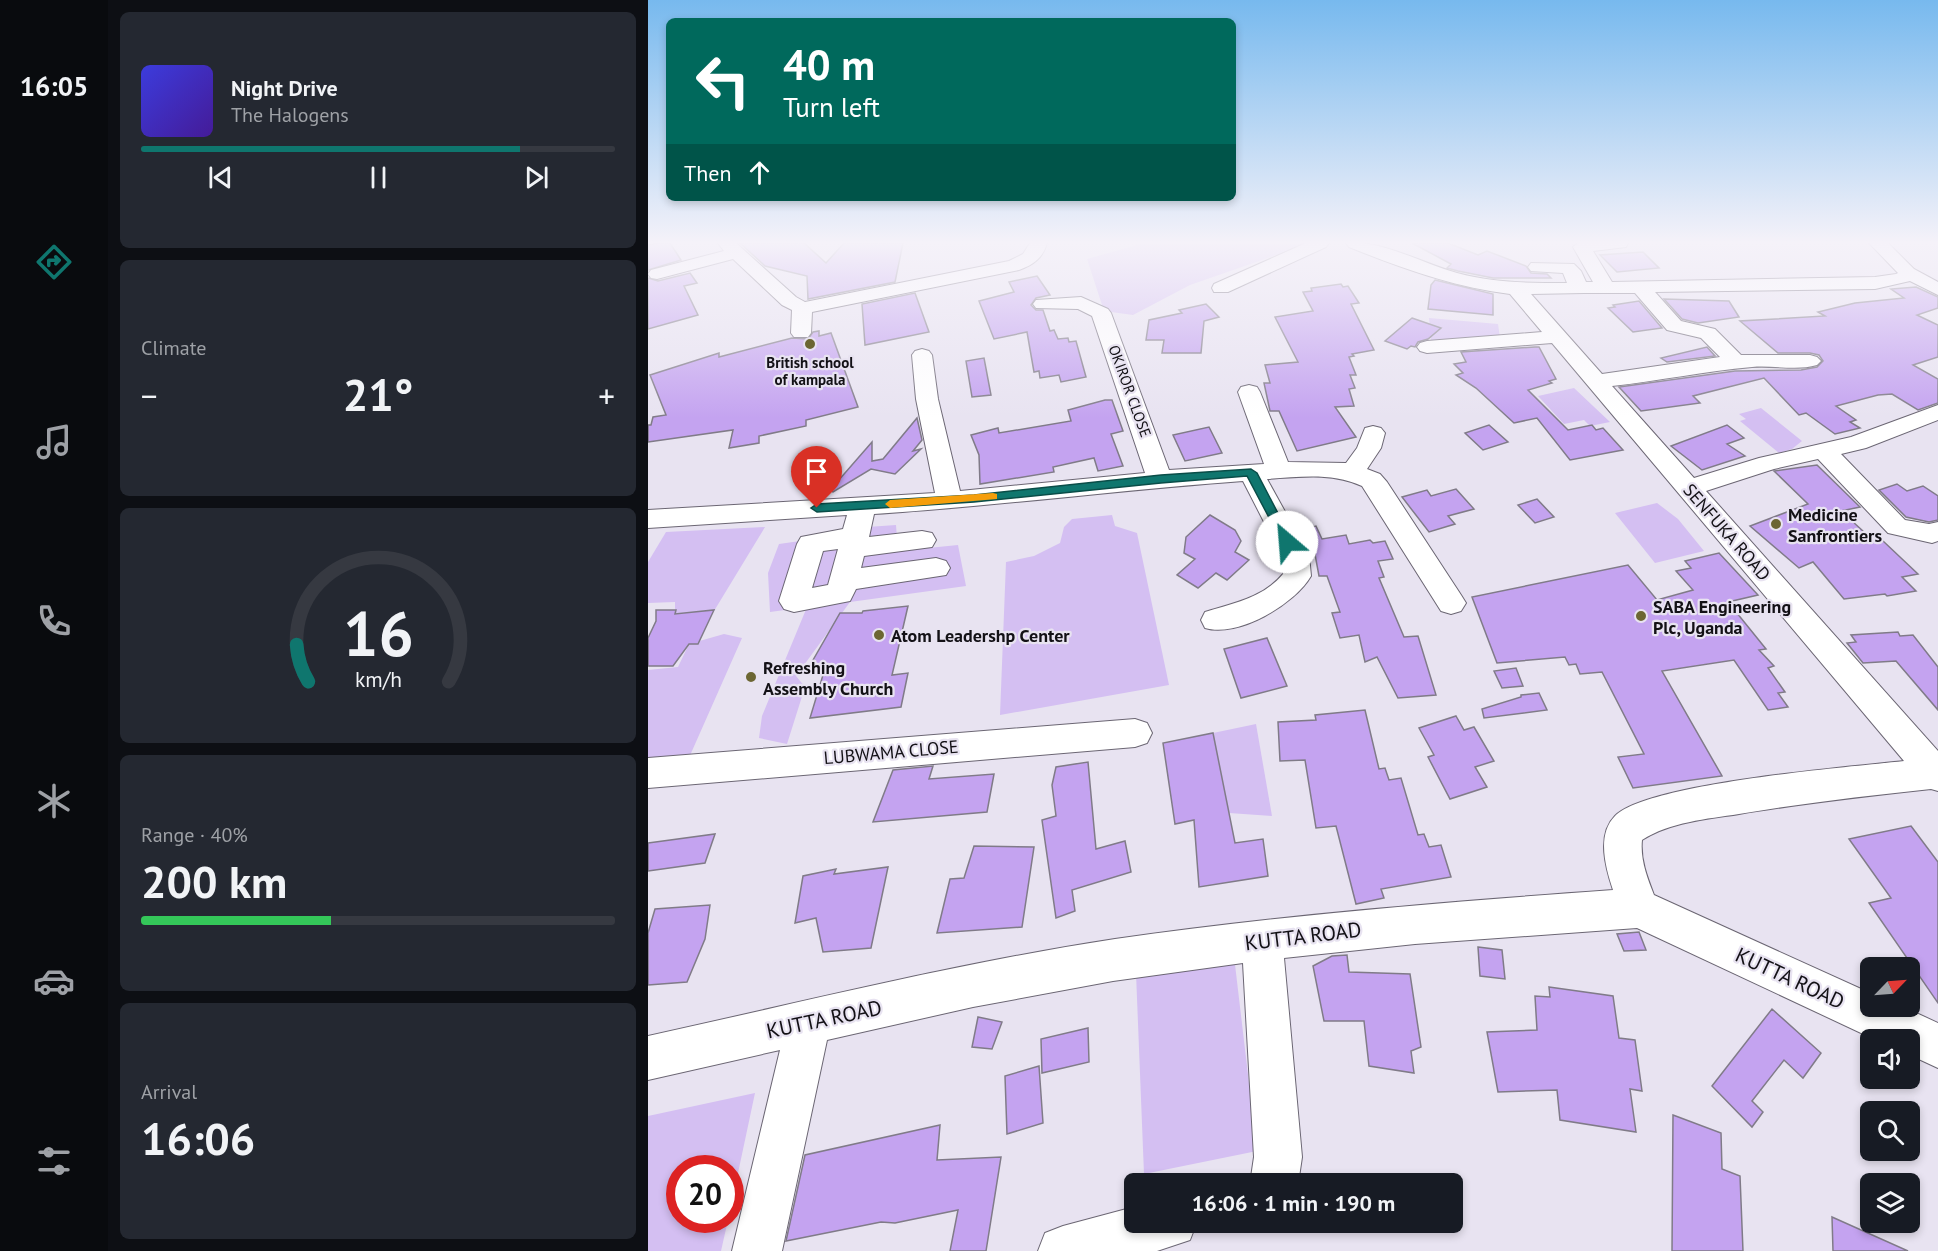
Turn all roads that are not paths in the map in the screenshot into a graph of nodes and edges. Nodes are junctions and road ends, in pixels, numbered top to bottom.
1 (788, 301) edge
2 (835, 301) edge
3 (1526, 301) edge
4 (1653, 301) edge
5 (1043, 304) dead end
6 (802, 308) junction
7 (801, 333) dead end
8 (1556, 337) junction
9 (1426, 346) dead end
10 (922, 355) dead end
11 (1735, 361) junction
12 (1810, 361) dead end
13 (1595, 381) junction
14 (1250, 392) dead end
15 (1938, 412) edge
16 (1373, 433) dead end
17 (1825, 452) junction
18 (1279, 471) junction
19 (1353, 472) junction
20 (1251, 473) junction
21 (1161, 479) junction
22 (1689, 488) junction
23 (949, 500) junction
24 (863, 506) junction
25 (648, 519) edge
26 (1938, 531) edge
27 (922, 540) dead end
28 (853, 542) junction
29 (936, 568) dead end
30 (843, 581) junction
31 (1451, 603) dead end
32 (1216, 620) dead end
33 (1135, 734) dead end
34 (648, 773) edge
35 (1937, 774) edge
36 (1639, 908) junction
37 (1262, 940) junction
38 (809, 1022) junction
39 (1938, 1046) edge
40 (648, 1058) edge
41 (1276, 1173) edge
42 (1131, 1233) edge
43 (757, 1251) edge
44 (1063, 1251) edge

1 - 6 street
2 - 6 street
3 - 8 street, SENFUKA ROAD
4 - 11 street
5 - 21 street, OKIROR CLOSE
6 - 7 street
8 - 9 street
8 - 13 street, SENFUKA ROAD
10 - 23 street
11 - 12 street
11 - 13 street
13 - 22 street, SENFUKA ROAD
14 - 18 street
15 - 17 street
16 - 19 street
17 - 22 street
17 - 26 street
18 - 19 street
18 - 20 street
19 - 31 street
20 - 21 street
20 - 32 street
21 - 23 street
22 - 35 street, SENFUKA ROAD
23 - 24 street
24 - 25 street
24 - 28 street
27 - 28 street
28 - 30 street
28 - 30 street
29 - 30 street
33 - 34 street, LUBWAMA CLOSE
35 - 36 street
36 - 37 street, KUTTA ROAD
36 - 39 street, KUTTA ROAD
37 - 38 street, KUTTA ROAD
37 - 41 street
38 - 40 street, KUTTA ROAD
38 - 43 street
42 - 44 street

